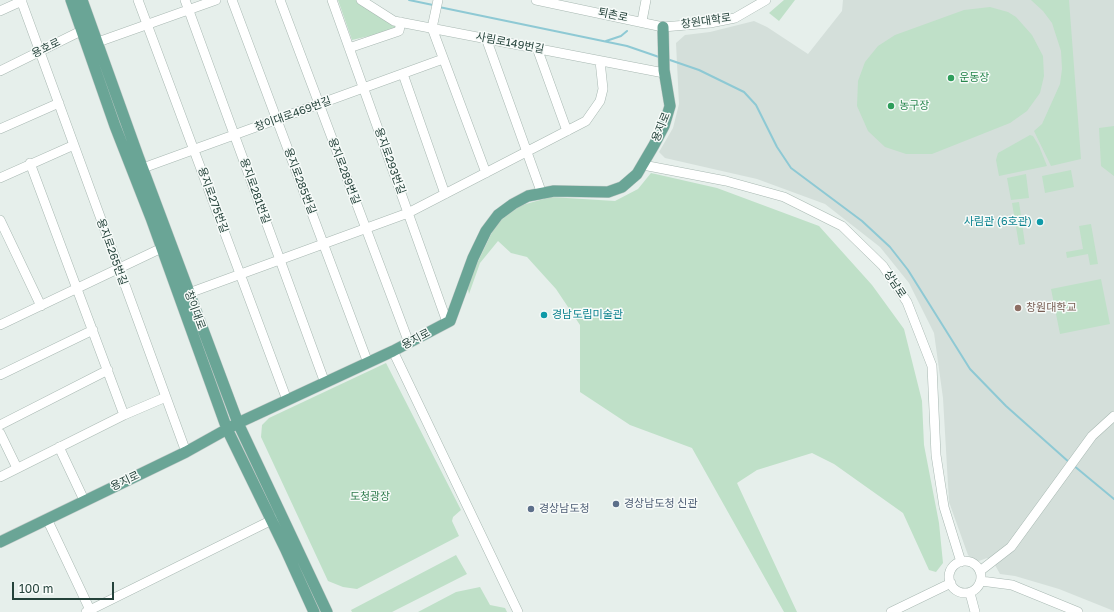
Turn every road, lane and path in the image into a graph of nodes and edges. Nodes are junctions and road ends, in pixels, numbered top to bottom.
1 (71, 0) edge
2 (82, 0) edge
3 (138, 0) edge
4 (185, 0) edge
5 (216, 0) edge
6 (232, 0) edge
7 (280, 0) edge
8 (332, 0) edge
9 (361, 0) edge
10 (438, 0) edge
11 (536, 0) edge
12 (646, 0) edge
13 (766, 0) edge
14 (22, 1) edge
15 (547, 1) edge
16 (189, 10) junction
17 (0, 11) edge
18 (642, 21) junction
19 (401, 22) junction
20 (148, 25) junction
21 (432, 25) junction
22 (663, 27) junction
23 (87, 28) junction
24 (486, 38) junction
25 (98, 42) junction
26 (350, 48) junction
27 (537, 48) junction
28 (40, 51) junction
29 (443, 59) junction
30 (600, 60) junction
31 (0, 71) edge
32 (664, 71) junction
33 (403, 74) junction
34 (364, 88) junction
35 (59, 103) junction
36 (319, 104) junction
37 (277, 120) junction
38 (0, 129) edge
39 (567, 131) junction
40 (235, 135) junction
41 (74, 145) junction
42 (194, 150) junction
43 (527, 152) junction
44 (30, 163) junction
45 (643, 165) junction
46 (143, 168) junction
47 (486, 173) junction
48 (0, 178) edge
49 (445, 194) junction
50 (542, 194) junction
51 (408, 213) junction
52 (0, 220) edge
53 (366, 229) junction
54 (324, 244) junction
55 (166, 246) junction
56 (280, 260) junction
57 (118, 268) junction
58 (240, 275) junction
59 (77, 288) junction
60 (189, 293) junction
61 (41, 306) junction
62 (447, 322) junction
63 (0, 325) edge
64 (93, 330) junction
65 (409, 343) junction
66 (393, 351) junction
67 (368, 363) junction
68 (108, 370) junction
69 (0, 375) edge
70 (325, 383) junction
71 (166, 398) junction
72 (287, 400) junction
73 (124, 415) junction
74 (1114, 416) edge
75 (238, 423) junction
76 (0, 425) edge
77 (227, 429) junction
78 (0, 433) edge
79 (59, 447) junction
80 (186, 452) junction
81 (17, 468) junction
82 (0, 477) edge
83 (84, 500) junction
84 (276, 517) junction
85 (47, 519) junction
86 (1, 538) edge
87 (961, 562) junction
88 (980, 571) junction
89 (981, 581) junction
90 (950, 583) junction
91 (970, 593) junction
92 (89, 611) edge
93 (314, 612) edge
94 (327, 612) edge
95 (518, 612) edge
96 (891, 612) edge
97 (975, 612) edge
98 (1078, 612) edge

1 - 23 main road, 창이대로
2 - 23 main road, 창이대로
3 - 20 street, 용지로275번길
4 - 16 street, 용지로281번길
5 - 16 street
6 - 37 street, 용지로285번길
7 - 36 street, 용지로289번길
8 - 26 street, 용지로293번길
9 - 19 street, 사림로149번길
10 - 21 street
11 - 15 street, 퇴촌로
12 - 18 street
13 - 22 street, 창원대학로
14 - 17 street
14 - 28 street, 용지로265번길
15 - 18 street, 퇴촌로
16 - 20 street
16 - 40 street, 용지로281번길
18 - 22 street, 창원대학로
19 - 21 street, 사림로149번길
19 - 26 street
20 - 25 street
20 - 42 street, 용지로275번길
21 - 24 street, 사림로149번길
21 - 29 street
22 - 32 main road, 용지로
23 - 25 main road, 창이대로
23 - 28 street, 용호로
23 - 55 main road, 창이대로
24 - 27 street, 사림로149번길
24 - 43 street
25 - 46 main road, 창이대로
26 - 34 street, 용지로293번길
27 - 30 street, 사림로149번길
27 - 39 street
28 - 31 street, 용호로
28 - 35 street, 용지로265번길
29 - 33 street, 창이대로469번길
29 - 47 street
30 - 32 street, 사림로149번길
30 - 39 street
32 - 45 main road, 용지로
33 - 34 street, 창이대로469번길
33 - 49 street
34 - 36 street, 창이대로469번길
34 - 51 street, 용지로293번길
35 - 38 street
35 - 41 street, 용지로265번길
36 - 37 street, 창이대로469번길
36 - 53 street, 용지로289번길
37 - 40 street, 창이대로469번길
37 - 54 street, 용지로285번길
39 - 43 street
40 - 42 street, 창이대로469번길
40 - 56 street, 용지로281번길
41 - 44 street
41 - 57 street, 용지로265번길
42 - 46 street, 창이대로469번길
42 - 58 street, 용지로275번길
43 - 47 street
43 - 50 street
44 - 48 street
44 - 59 street
45 - 50 main road, 용지로
45 - 87 street, 상남로
46 - 55 main road, 창이대로
47 - 49 street
49 - 51 street
50 - 62 main road, 용지로
51 - 53 street
51 - 62 street, 용지로293번길
52 - 61 street
53 - 54 street
53 - 65 street, 용지로289번길
54 - 56 street
54 - 67 street, 용지로285번길
55 - 57 street
55 - 60 main road, 창이대로
55 - 77 main road, 창이대로
56 - 58 street
56 - 70 street, 용지로281번길
57 - 59 street
57 - 71 street, 용지로265번길
58 - 60 street
58 - 72 street, 용지로275번길
59 - 61 street
59 - 64 street
60 - 75 main road, 창이대로
61 - 63 street
62 - 65 main road, 용지로
64 - 68 street
64 - 69 street
65 - 66 main road, 용지로
66 - 67 main road, 용지로
66 - 95 street
67 - 70 main road, 용지로
68 - 73 street
68 - 76 street
70 - 72 main road, 용지로
71 - 73 street
71 - 80 street, 용지로265번길
72 - 75 main road, 용지로
73 - 79 street
74 - 88 street
75 - 77 main road, 용지로
75 - 84 main road, 창이대로
77 - 80 main road, 용지로
77 - 84 main road, 창이대로
78 - 81 street
79 - 81 street
79 - 83 street
80 - 83 main road, 용지로
81 - 82 street
83 - 85 main road, 용지로
84 - 92 street
84 - 93 main road, 창이대로
84 - 94 main road, 창이대로
85 - 86 main road, 용지로
85 - 92 street
87 - 88 street
87 - 90 street
88 - 89 street
89 - 91 street
89 - 98 street
90 - 91 street
90 - 96 street
91 - 97 street

